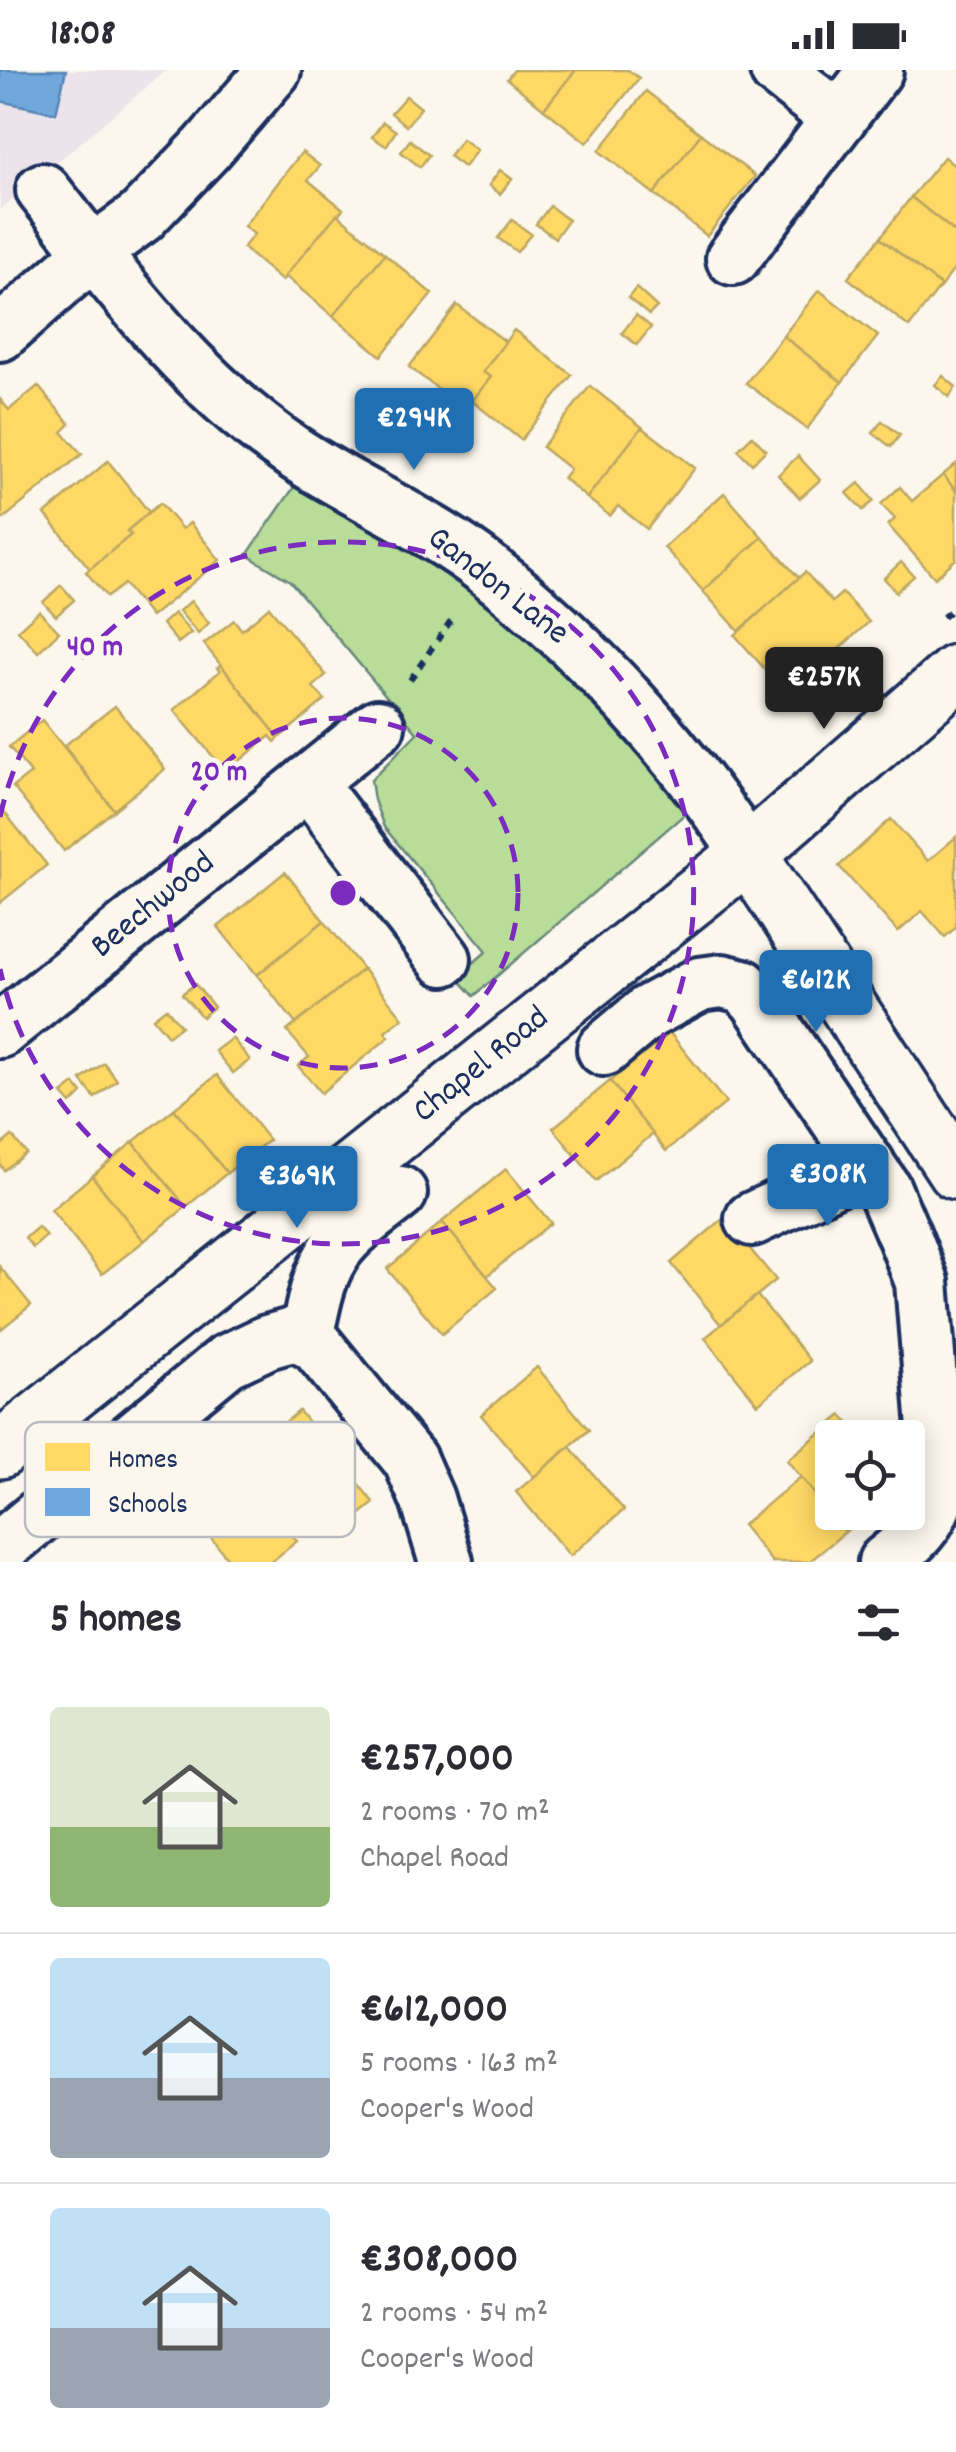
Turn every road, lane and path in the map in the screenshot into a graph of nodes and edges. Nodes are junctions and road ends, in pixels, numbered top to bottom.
1 (274, 70) edge
2 (777, 70) edge
3 (876, 70) edge
4 (839, 118) junction
5 (43, 190) dead end
6 (93, 252) junction
7 (733, 258) dead end
8 (0, 334) edge
9 (460, 607) dead end
10 (956, 673) edge
11 (378, 726) joint
12 (308, 782) junction
13 (748, 854) junction
14 (444, 959) dead end
15 (0, 1031) edge
16 (604, 1048) dead end
17 (868, 1164) junction
18 (956, 1171) edge
19 (400, 1194) dead end
20 (752, 1219) dead end
21 (306, 1340) junction
22 (35, 1422) edge
23 (153, 1422) edge
24 (25, 1430) edge
25 (0, 1450) edge
26 (25, 1527) edge
27 (0, 1548) edge
28 (446, 1562) edge
29 (886, 1562) edge

1 - 6 street
2 - 4 street
3 - 4 street
4 - 7 street
5 - 6 street, Gandon Lane
6 - 8 street
6 - 13 street, Gandon Lane
9 - 11 path
10 - 13 street, Chapel Road
11 - 12 street, Beechwood
12 - 14 street
12 - 15 street, Beechwood
13 - 18 street
13 - 22 street, Chapel Road
16 - 17 street
17 - 20 street
17 - 29 street
19 - 21 street
21 - 23 street
21 - 28 street
24 - 25 street, Chapel Road
26 - 27 street

